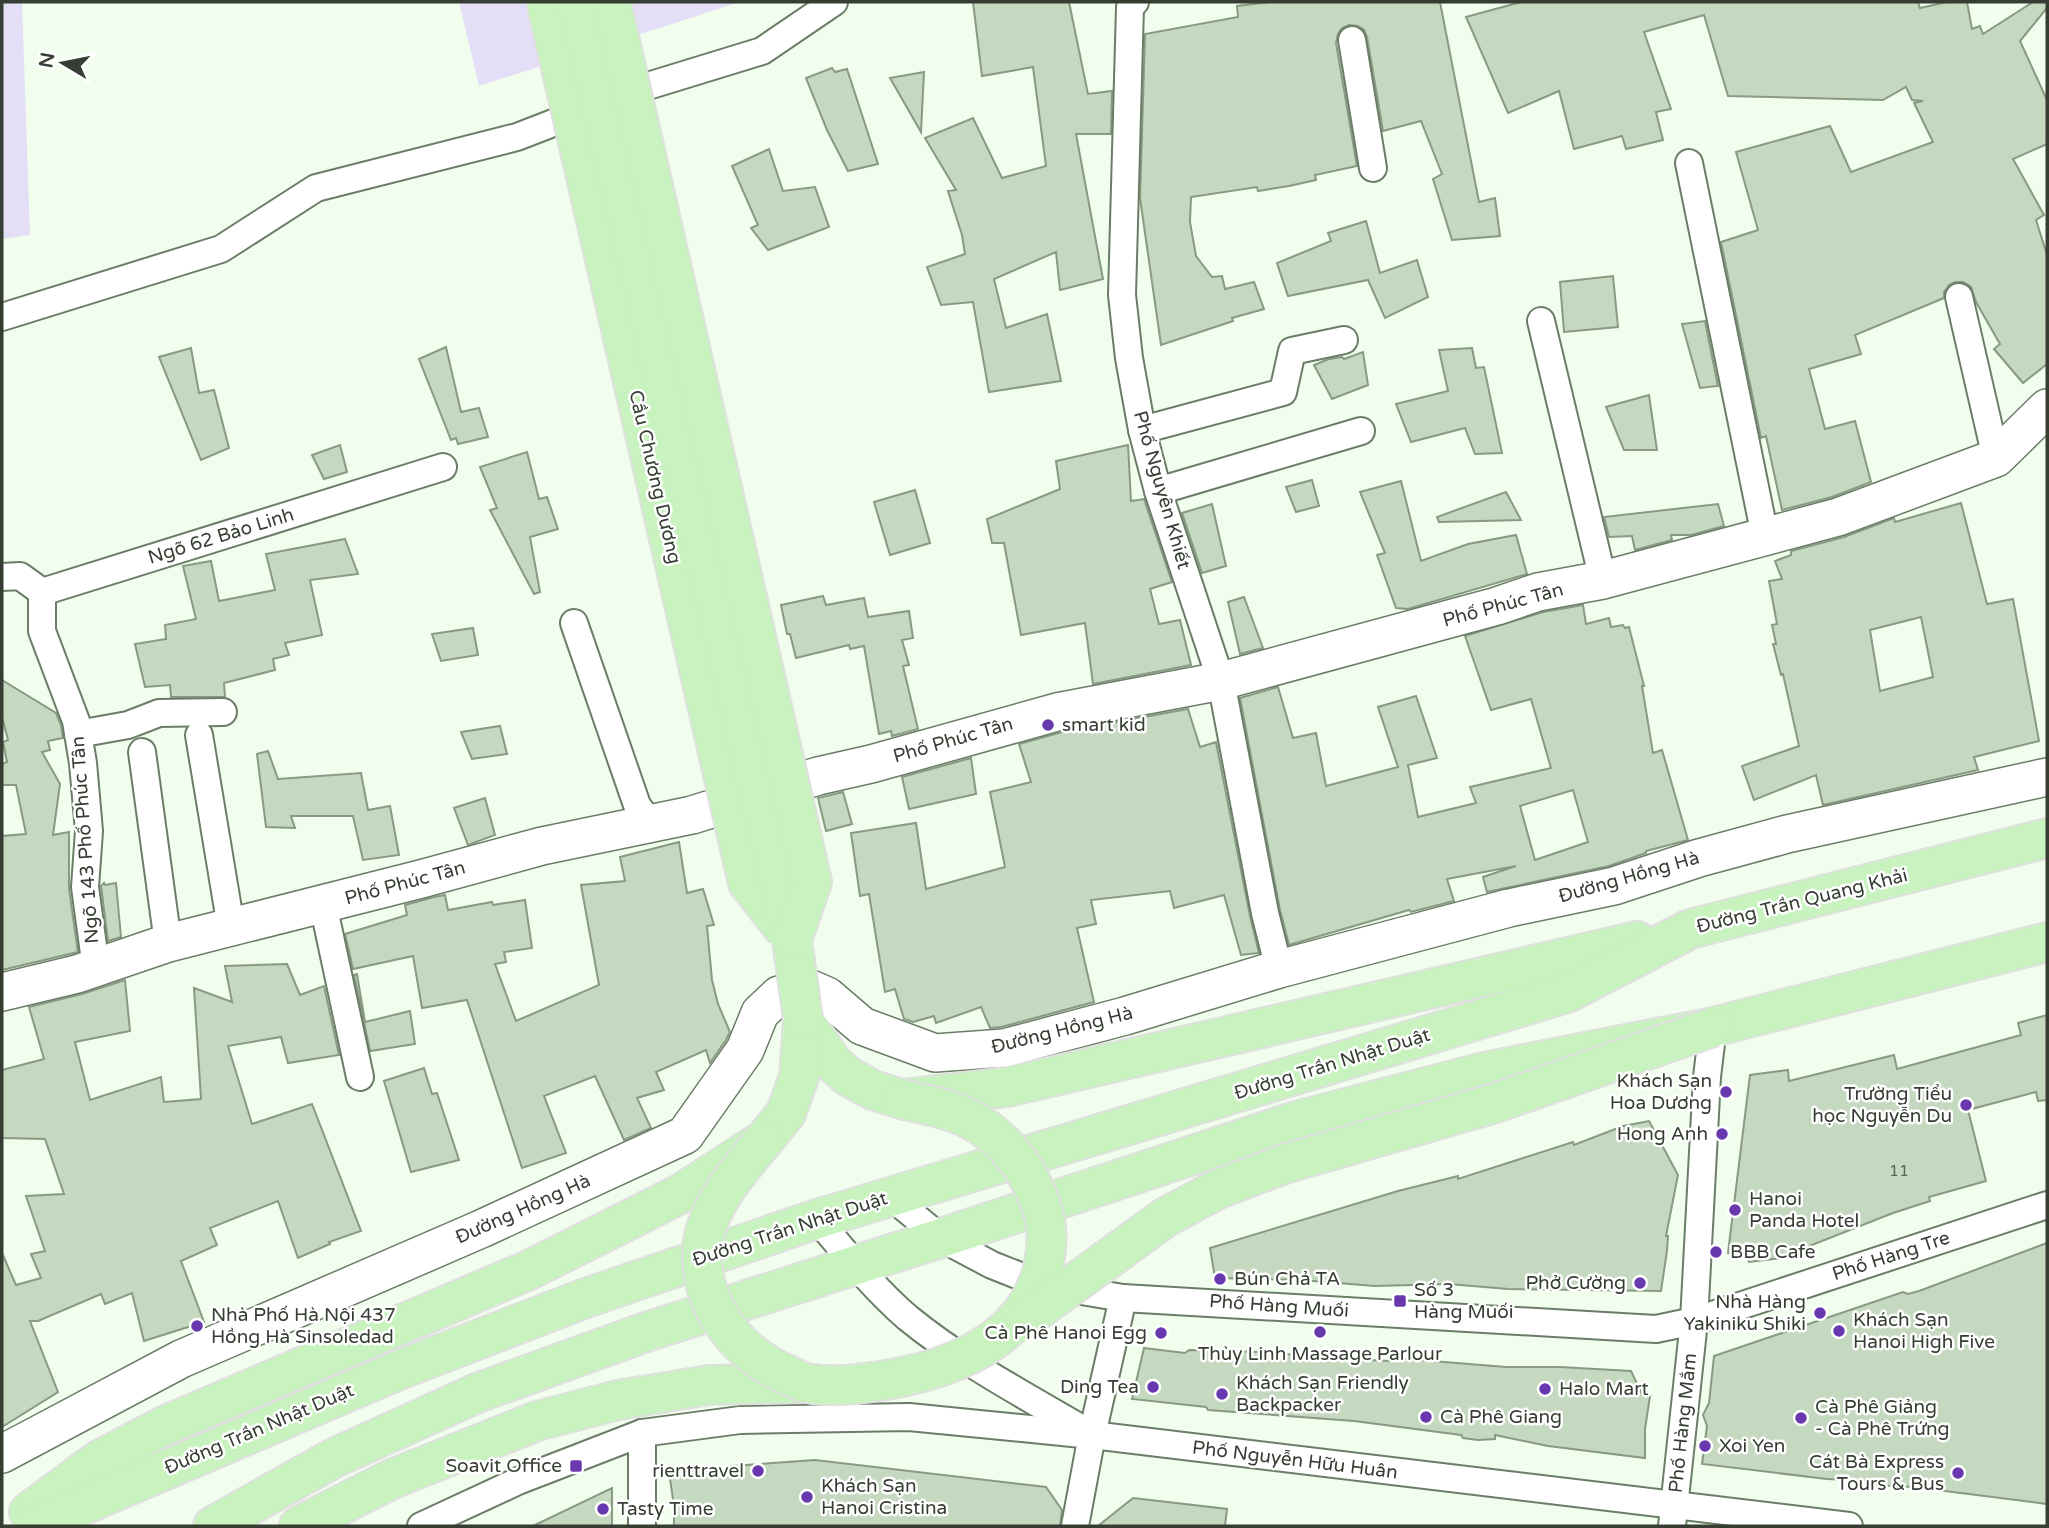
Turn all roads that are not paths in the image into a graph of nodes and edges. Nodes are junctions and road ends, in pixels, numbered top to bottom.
1 (546, 2) edge
2 (577, 2) edge
3 (611, 2) edge
4 (834, 2) edge
5 (1135, 2) edge
6 (1352, 40) dead end
7 (1689, 163) dead end
8 (1373, 168) dead end
9 (1959, 297) dead end
10 (2, 317) edge
11 (1541, 321) dead end
12 (1344, 340) dead end
13 (2047, 408) edge
14 (1143, 430) junction
15 (1361, 431) dead end
16 (1996, 458) junction
17 (443, 467) dead end
18 (1158, 491) junction
19 (1765, 536) junction
20 (2, 577) edge
21 (1603, 580) junction
22 (42, 592) junction
23 (574, 623) dead end
24 (1220, 681) junction
25 (223, 712) dead end
26 (78, 734) junction
27 (199, 735) dead end
28 (142, 752) dead end
29 (2047, 777) edge
30 (651, 825) junction
31 (2047, 838) edge
32 (323, 904) junction
33 (231, 927) junction
34 (792, 940) junction
35 (2047, 942) edge
36 (168, 943) junction
37 (96, 968) junction
38 (1279, 969) junction
39 (1564, 975) junction
40 (2, 992) edge
41 (803, 1019) junction
42 (1713, 1027) junction
43 (360, 1077) dead end
44 (901, 1099) junction
45 (765, 1139) junction
46 (890, 1196) junction
47 (2047, 1205) edge
48 (817, 1219) junction
49 (941, 1238) junction
50 (856, 1265) junction
51 (1123, 1298) junction
52 (1694, 1321) junction
53 (999, 1337) junction
54 (805, 1383) junction
55 (642, 1433) junction
56 (1092, 1435) junction
57 (2, 1454) edge
58 (1673, 1516) edge
59 (9, 1526) edge
60 (34, 1526) edge
61 (213, 1526) edge
62 (299, 1526) edge
63 (421, 1526) edge
64 (642, 1526) edge
65 (1075, 1526) edge
66 (1849, 1526) edge

1 - 34 main road, Cầu Chương Dương, bridge
2 - 34 main road, Cầu Chương Dương, bridge
3 - 34 main road, Cầu Chương Dương, bridge
4 - 10 street
5 - 14 street, Phố Nguyên Khiết
6 - 8 street
7 - 19 street
9 - 16 street
11 - 21 street
12 - 14 street
13 - 16 street, Phố Phúc Tân
14 - 18 street, Phố Nguyên Khiết
15 - 18 street
16 - 19 street, Phố Phúc Tân
17 - 22 street, Ngõ 62 Bảo Linh
18 - 24 street, Phố Nguyên Khiết
19 - 21 street, Phố Phúc Tân
20 - 22 street
21 - 24 street, Phố Phúc Tân
22 - 26 street, Ngõ 143 Phố Phúc Tân
23 - 30 street
24 - 30 street, Phố Phúc Tân
24 - 38 street, Phố Nguyên Khiết
25 - 26 street
26 - 37 street, Ngõ 143 Phố Phúc Tân
27 - 33 street
28 - 36 street
29 - 38 street, Đường Hồng Hà
30 - 32 street, Phố Phúc Tân
31 - 39 main road, Đường Trần Quang Khải
32 - 33 street, Phố Phúc Tân
32 - 43 street
33 - 36 street, Phố Phúc Tân
34 - 41 main road, Cầu Chương Dương, bridge
35 - 42 main road
36 - 37 street, Phố Phúc Tân
37 - 40 street, Phố Phúc Tân
38 - 57 street, Đường Hồng Hà
39 - 44 main road
39 - 46 main road, Đường Trần Nhật Duật
41 - 44 main road
41 - 45 main road
42 - 49 main road
42 - 52 street, Phố Hàng Mắm
42 - 53 main road, bridge
44 - 53 main road, bridge
45 - 54 main road, bridge
45 - 59 main road, bridge
46 - 48 main road, Đường Trần Nhật Duật
46 - 49 street, Phố Hàng Muối
47 - 52 street, Phố Hàng Tre
48 - 50 street, Phố Nguyễn Hữu Huân
48 - 60 main road, Đường Trần Nhật Duật
49 - 50 main road
49 - 51 street, Phố Hàng Muối
50 - 56 street, Phố Nguyễn Hữu Huân
50 - 61 main road
51 - 52 street, Phố Hàng Muối
51 - 56 street
52 - 58 street, Phố Hàng Mắm
53 - 54 main road, bridge
54 - 62 main road
55 - 56 street
55 - 63 street
55 - 64 street
56 - 58 street, Phố Nguyễn Hữu Huân
56 - 65 street
58 - 66 street, Phố Nguyễn Hữu Huân

